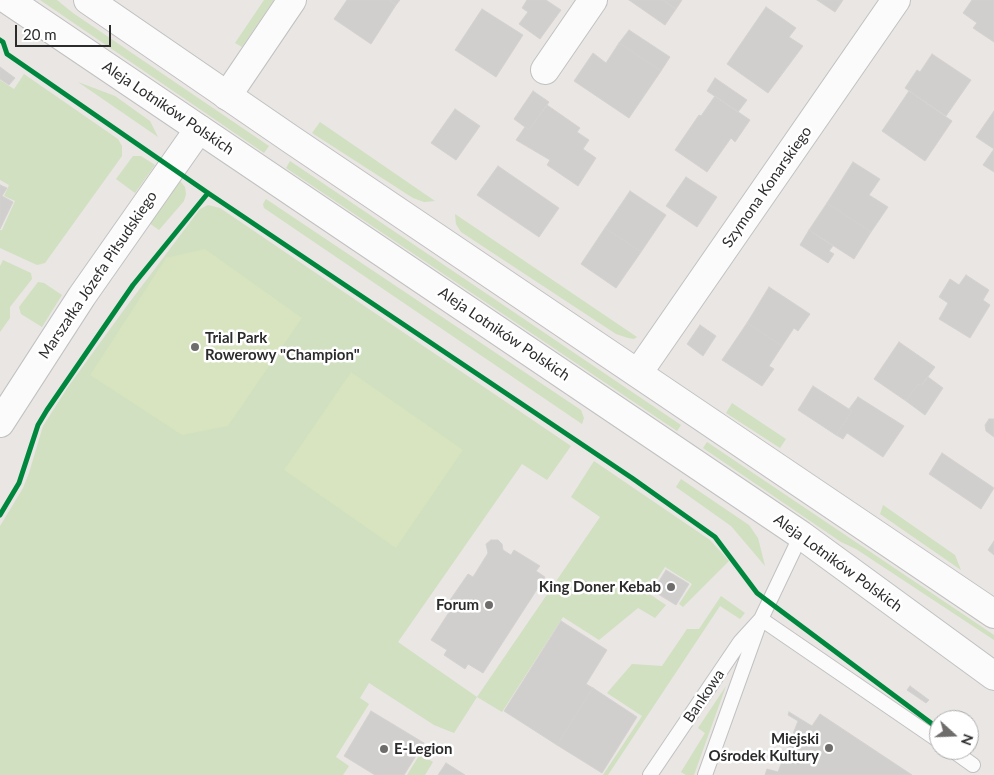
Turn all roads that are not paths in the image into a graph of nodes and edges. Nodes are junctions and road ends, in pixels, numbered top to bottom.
1 (8, 0) edge
2 (88, 0) edge
3 (292, 0) edge
4 (896, 0) edge
5 (588, 2) edge
6 (545, 70) dead end
7 (227, 96) junction
8 (199, 129) junction
9 (638, 373) junction
10 (8, 396) edge
11 (0, 423) edge
12 (801, 535) junction
13 (994, 614) edge
14 (761, 619) junction
15 (994, 676) edge
16 (929, 734) edge
17 (966, 760) edge
18 (973, 765) dead end
19 (650, 775) edge
20 (705, 775) edge

1 - 8 street, Aleja Lotników Polskich
2 - 7 street
3 - 7 street
4 - 9 street, Szymona Konarskiego
5 - 6 street
7 - 9 street
8 - 10 street, Marszałka Józefa Piłsudskiego
8 - 12 street, Aleja Lotników Polskich
9 - 13 street
10 - 11 street, Marszałka Józefa Piłsudskiego
12 - 14 lane, Bankowa
12 - 15 street, Aleja Lotników Polskich
14 - 16 lane
14 - 19 lane, Bankowa
14 - 20 lane, Bankowa
17 - 18 lane

